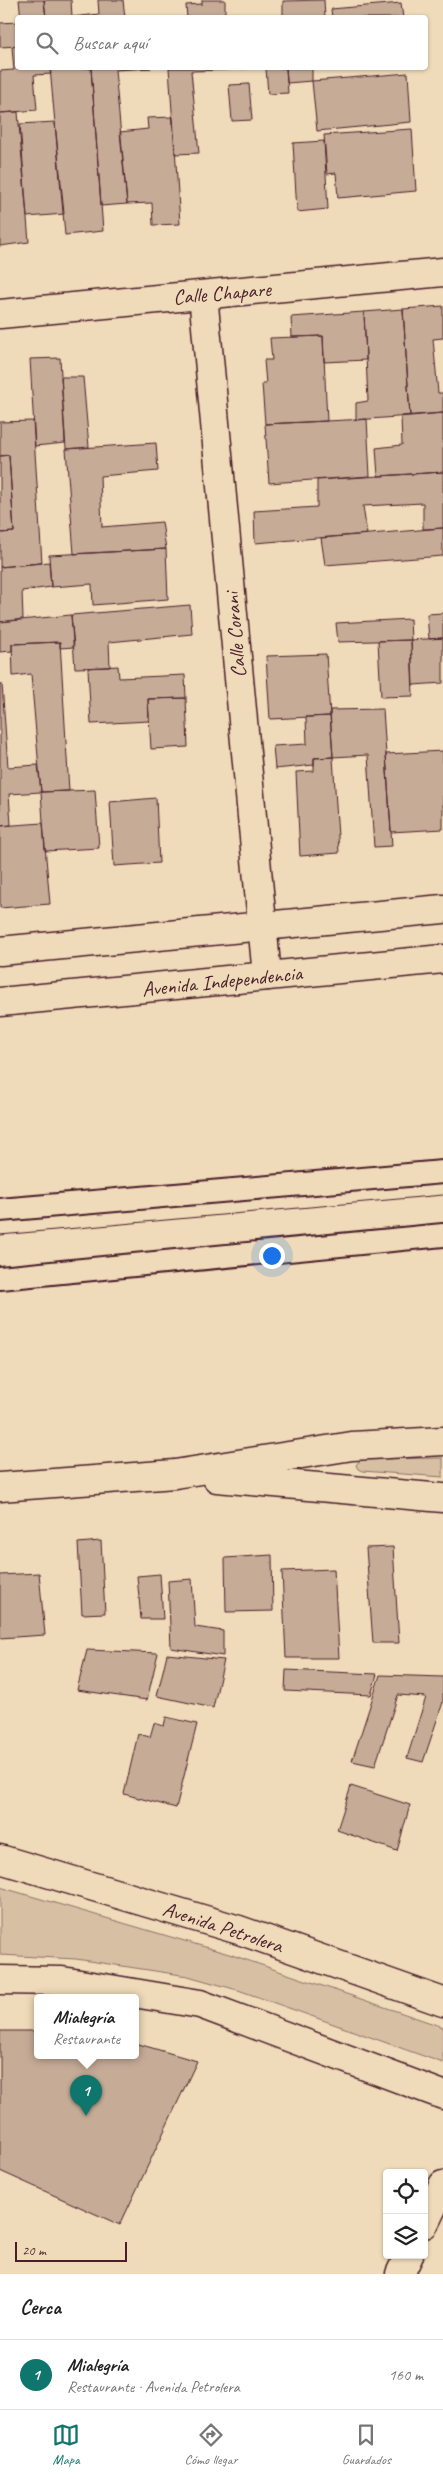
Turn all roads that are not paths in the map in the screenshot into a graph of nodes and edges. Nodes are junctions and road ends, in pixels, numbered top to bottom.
1 (443, 272) edge
2 (203, 295) junction
3 (0, 314) edge
4 (443, 909) edge
5 (262, 926) junction
6 (0, 951) edge
7 (443, 959) edge
8 (267, 976) junction
9 (0, 1002) edge
10 (443, 1172) edge
11 (0, 1210) edge
12 (443, 1235) edge
13 (0, 1278) edge
14 (443, 1441) edge
15 (176, 1474) junction
16 (0, 1487) edge
17 (443, 1498) edge
18 (0, 1859) edge
19 (0, 1980) edge
20 (443, 2002) edge
21 (443, 2094) edge
22 (443, 2185) edge
23 (428, 2216) edge
24 (407, 2259) edge
25 (400, 2274) edge

1 - 2 street, Calle Chapare
2 - 3 street, Calle Chapare
2 - 5 street, Calle Corani
4 - 5 street
5 - 6 street
5 - 8 street, Calle Corani
7 - 8 street, Avenida Independencia
8 - 9 street, Avenida Independencia
10 - 11 lane
12 - 13 lane
14 - 15 street
15 - 16 street
15 - 17 street
18 - 20 street, Avenida Petrolera
19 - 21 street
22 - 23 street
24 - 25 street

